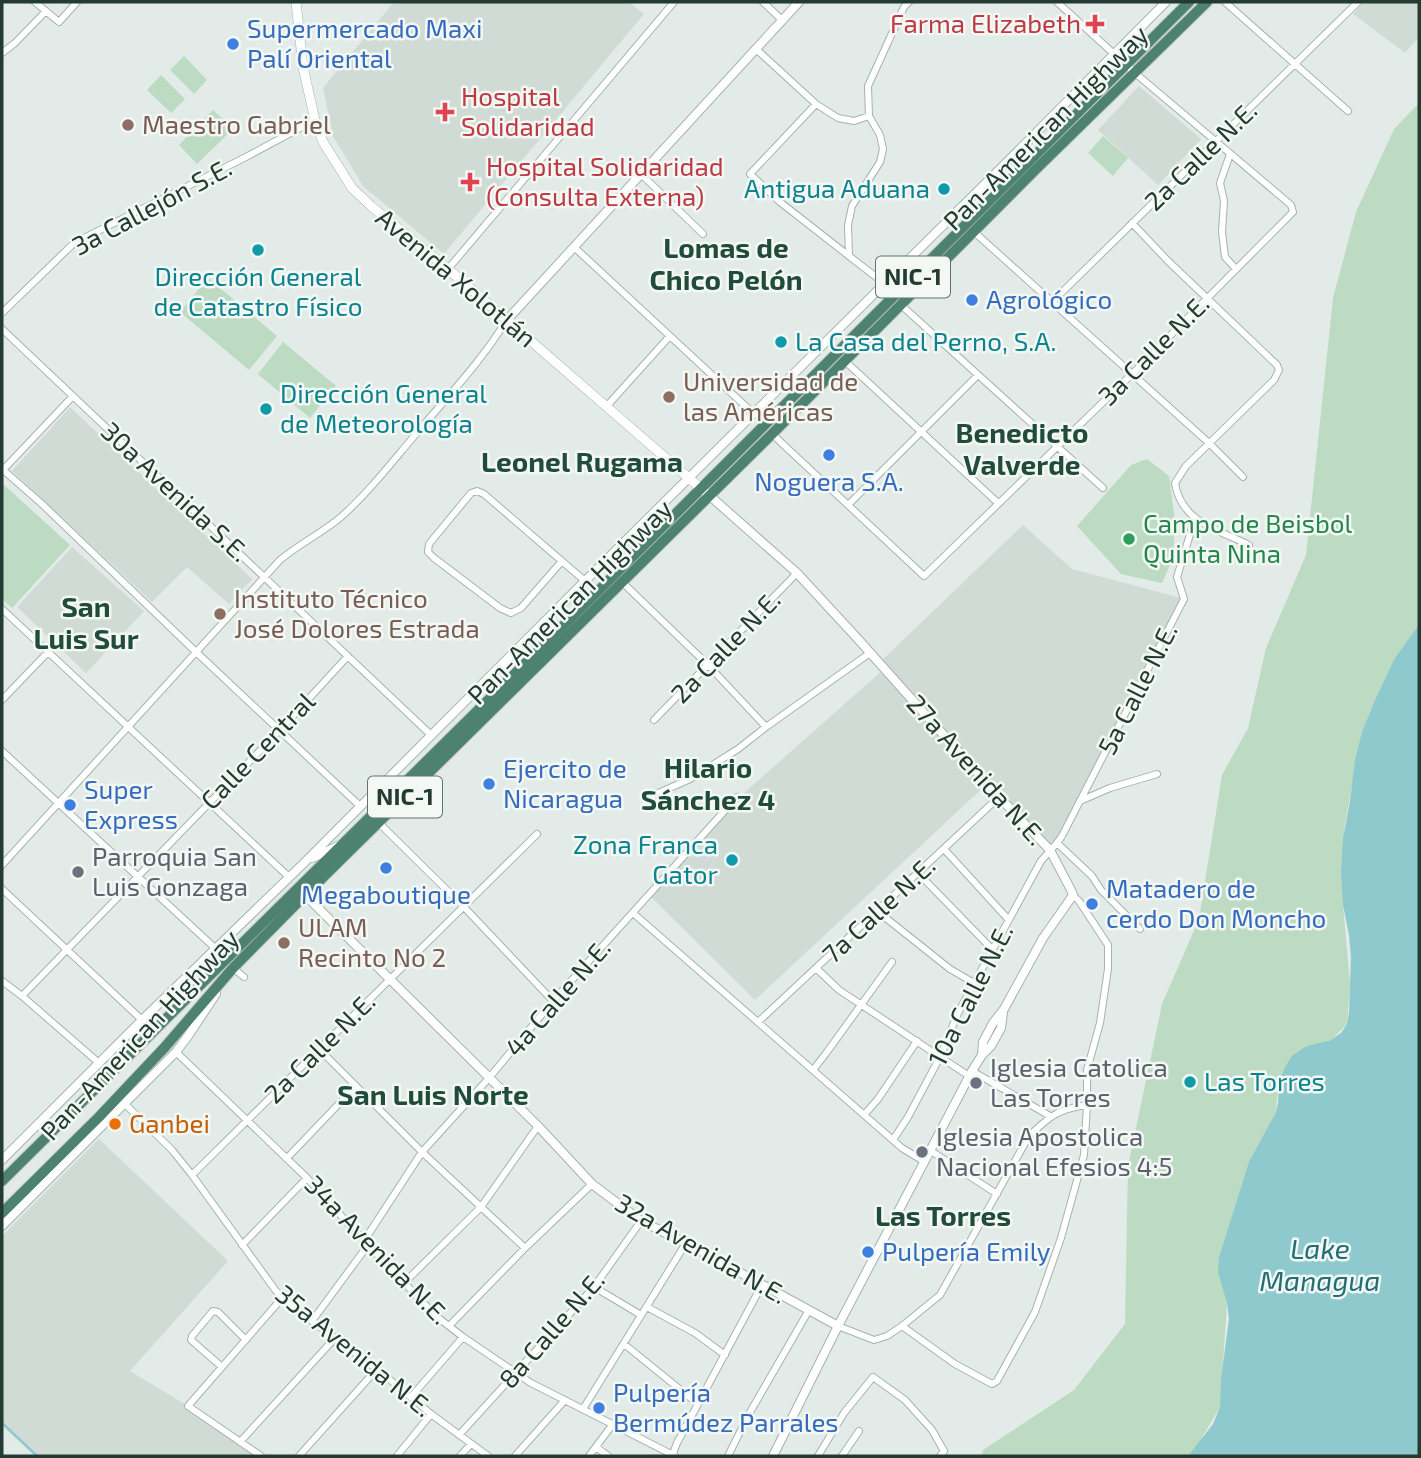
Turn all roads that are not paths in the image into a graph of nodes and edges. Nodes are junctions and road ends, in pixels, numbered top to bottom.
1 (35, 2) edge
2 (77, 2) edge
3 (296, 2) edge
4 (674, 2) edge
5 (763, 2) edge
6 (799, 2) edge
7 (1057, 2) edge
8 (1166, 2) edge
9 (1189, 2) edge
10 (1207, 2) edge
11 (1226, 2) edge
12 (1358, 2) edge
13 (905, 4) edge
14 (46, 10) junction
15 (782, 20) junction
16 (1147, 44) junction
17 (756, 49) junction
18 (2, 53) edge
19 (1113, 53) junction
20 (1295, 64) junction
21 (1126, 65) junction
22 (1135, 73) junction
23 (1108, 100) junction
24 (817, 104) junction
25 (1348, 111) dead end
26 (869, 116) junction
27 (315, 120) junction
28 (1215, 141) junction
29 (1230, 154) junction
30 (642, 174) junction
31 (1132, 223) junction
32 (969, 228) junction
33 (703, 234) dead end
34 (575, 247) junction
35 (849, 256) junction
36 (448, 269) junction
37 (1236, 269) junction
38 (884, 283) junction
39 (1207, 298) junction
40 (1051, 303) junction
41 (901, 305) junction
42 (2, 313) edge
43 (506, 321) junction
44 (2, 329) edge
45 (669, 337) junction
46 (845, 361) junction
47 (1132, 374) junction
48 (978, 375) junction
49 (73, 396) junction
50 (606, 407) junction
51 (754, 414) junction
52 (921, 431) junction
53 (772, 434) junction
54 (1209, 443) junction
55 (1056, 446) junction
56 (2, 471) edge
57 (1243, 477) dead end
58 (688, 479) junction
59 (700, 488) junction
60 (1103, 488) dead end
61 (710, 496) junction
62 (998, 503) junction
63 (848, 505) junction
64 (1195, 518) junction
65 (1249, 545) dead end
66 (562, 561) junction
67 (797, 573) junction
68 (264, 576) junction
69 (584, 581) junction
70 (622, 582) junction
71 (2, 609) edge
72 (195, 651) junction
73 (48, 652) junction
74 (870, 653) junction
75 (348, 656) junction
76 (708, 666) junction
77 (2, 700) edge
78 (654, 720) dead end
79 (128, 726) junction
80 (766, 727) junction
81 (280, 730) junction
82 (431, 735) junction
83 (2, 751) edge
84 (1157, 774) dead end
85 (654, 795) dead end
86 (737, 797) dead end
87 (999, 797) junction
88 (210, 802) junction
89 (1080, 802) junction
90 (58, 804) junction
91 (360, 806) junction
92 (379, 823) junction
93 (537, 834) dead end
94 (1058, 843) junction
95 (344, 844) junction
96 (944, 849) junction
97 (1049, 850) junction
98 (306, 861) junction
99 (2, 865) edge
100 (918, 873) junction
101 (138, 877) junction
102 (289, 877) junction
103 (2, 889) edge
104 (305, 895) junction
105 (1073, 895) junction
106 (463, 906) junction
107 (877, 911) junction
108 (633, 913) junction
109 (1009, 919) junction
110 (1140, 929) dead end
111 (216, 949) junction
112 (67, 950) junction
113 (992, 950) junction
114 (892, 962) dead end
115 (233, 968) junction
116 (816, 968) junction
117 (244, 977) dead end
118 (390, 978) junction
119 (2, 981) edge
120 (974, 983) junction
121 (22, 996) junction
122 (553, 1001) junction
123 (862, 1005) junction
124 (142, 1020) junction
125 (758, 1022) junction
126 (917, 1041) junction
127 (319, 1049) junction
128 (176, 1052) junction
129 (940, 1057) junction
130 (99, 1063) junction
131 (813, 1070) junction
132 (970, 1074) junction
133 (489, 1078) junction
134 (356, 1086) junction
135 (125, 1104) junction
136 (1087, 1105) junction
137 (864, 1115) junction
138 (1050, 1116) junction
139 (248, 1120) junction
140 (538, 1126) junction
141 (893, 1140) junction
142 (422, 1152) junction
143 (931, 1152) junction
144 (287, 1158) junction
145 (2, 1160) edge
146 (925, 1162) junction
147 (192, 1175) junction
148 (307, 1178) junction
149 (2, 1181) edge
150 (592, 1184) junction
151 (997, 1194) junction
152 (481, 1207) junction
153 (2, 1213) edge
154 (641, 1221) junction
155 (2, 1226) edge
156 (366, 1243) junction
157 (686, 1243) junction
158 (242, 1245) junction
159 (526, 1248) junction
160 (405, 1282) junction
161 (762, 1285) junction
162 (594, 1287) junction
163 (282, 1297) junction
164 (647, 1307) junction
165 (810, 1310) junction
166 (641, 1315) junction
167 (312, 1321) junction
168 (449, 1326) junction
169 (838, 1326) junction
170 (902, 1326) junction
171 (463, 1337) junction
172 (335, 1338) junction
173 (246, 1340) junction
174 (624, 1344) junction
175 (725, 1355) junction
176 (222, 1367) junction
177 (377, 1369) junction
178 (515, 1372) junction
179 (411, 1397) junction
180 (565, 1400) junction
181 (698, 1404) junction
182 (583, 1409) junction
183 (431, 1414) junction
184 (613, 1424) junction
185 (859, 1431) dead end
186 (459, 1435) junction
187 (240, 1442) junction
188 (471, 1444) junction
189 (596, 1447) junction
190 (261, 1456) edge
191 (299, 1456) edge
192 (397, 1456) edge
193 (460, 1456) edge
194 (488, 1456) edge
195 (514, 1456) edge
196 (589, 1456) edge
197 (608, 1456) edge
198 (673, 1456) edge
199 (728, 1456) edge
200 (773, 1456) edge
201 (818, 1456) edge
202 (842, 1456) edge
203 (940, 1456) edge

1 - 14 street
2 - 14 street
3 - 27 main road, Avenida Xolotlán
4 - 36 street
5 - 15 street
6 - 15 street
7 - 19 street
8 - 19 street
9 - 16 highway, Pan-American Highway / NIC-1
10 - 22 highway, Pan-American Highway / NIC-1
11 - 20 street
12 - 20 street, 2a Calle N.E.
13 - 26 street
14 - 18 street
15 - 17 street
16 - 21 highway, Pan-American Highway / NIC-1
16 - 22 highway
17 - 24 street
17 - 30 street
19 - 21 street
19 - 38 street
20 - 25 street
20 - 28 street, 2a Calle N.E.
21 - 22 street
21 - 23 highway
21 - 32 highway, Pan-American Highway / NIC-1
22 - 23 highway, Pan-American Highway / NIC-1
22 - 28 street
23 - 32 highway, Pan-American Highway / NIC-1
24 - 26 street
24 - 35 street
26 - 35 street
27 - 36 main road, Avenida Xolotlán
27 - 42 street, 3a Callejón S.E.
28 - 29 street
28 - 31 street, 2a Calle N.E.
29 - 37 street
29 - 37 street, 3a Calle N.E.
30 - 33 street
30 - 34 street
31 - 39 street
31 - 40 street, 2a Calle N.E.
32 - 38 highway
32 - 40 street
32 - 41 highway, Pan-American Highway / NIC-1
32 - 59 highway, Pan-American Highway / NIC-1
34 - 43 street
34 - 45 street
35 - 38 street
36 - 43 main road, Avenida Xolotlán
37 - 39 street, 3a Calle N.E.
38 - 51 street
39 - 47 street, 3a Calle N.E.
39 - 54 street
40 - 47 street
41 - 46 highway, Pan-American Highway / NIC-1
41 - 48 street
43 - 50 main road, Avenida Xolotlán
43 - 68 street
44 - 49 street, 30a Avenida S.E.
45 - 50 street
45 - 51 street
46 - 52 street
46 - 53 highway, Pan-American Highway / NIC-1
47 - 54 street
47 - 55 street, 3a Calle N.E.
48 - 52 street
48 - 55 street
49 - 56 street
49 - 68 street, 30a Avenida S.E.
50 - 58 main road, Avenida Xolotlán
51 - 58 street
52 - 62 street
52 - 63 street
53 - 61 highway, Pan-American Highway / NIC-1
53 - 63 street
54 - 57 street
54 - 64 street
55 - 60 street
55 - 62 street, 3a Calle N.E.
56 - 72 street
58 - 59 main road, Avenida Xolotlán
58 - 69 street
59 - 61 main road, Avenida Xolotlán
59 - 95 highway, Pan-American Highway / NIC-1
61 - 67 street, 27a Avenida N.E.
61 - 70 highway, Pan-American Highway / NIC-1
62 - 63 street, 3a Calle N.E.
64 - 65 street
64 - 89 street, 5a Calle N.E.
66 - 66 street
66 - 69 street
67 - 74 street, 27a Avenida N.E.
67 - 76 street, 2a Calle N.E.
68 - 72 street
68 - 75 street, 30a Avenida S.E.
69 - 82 street
70 - 76 street
70 - 92 highway, Pan-American Highway / NIC-1
71 - 73 street
72 - 79 street
72 - 81 street
73 - 77 street
73 - 79 street
74 - 80 street
74 - 87 street, 27a Avenida N.E.
75 - 81 street, Calle Central
75 - 82 street, 30a Avenida S.E.
76 - 78 street, 2a Calle N.E.
76 - 80 street
79 - 88 street
79 - 90 street
80 - 85 street
81 - 88 street, Calle Central
81 - 91 street
82 - 91 street
83 - 90 street
84 - 89 street
86 - 108 street, 4a Calle N.E.
87 - 96 street, 7a Calle N.E.
87 - 97 street, 27a Avenida N.E.
88 - 101 street, Calle Central
88 - 102 street
89 - 94 street, 5a Calle N.E.
90 - 99 street
90 - 101 street
91 - 98 street
92 - 104 highway, Pan-American Highway / NIC-1
92 - 106 street
93 - 106 street, 2a Calle N.E.
94 - 97 street, 5a Calle N.E.
94 - 110 street
95 - 98 street
95 - 149 highway, Pan-American Highway / NIC-1
96 - 100 street, 7a Calle N.E.
96 - 109 street
97 - 105 street, 27a Avenida N.E.
97 - 109 street, 10a Calle N.E.
98 - 102 street
100 - 107 street, 7a Calle N.E.
100 - 113 street
101 - 111 street
101 - 112 street, Calle Central
102 - 111 street
103 - 112 street
104 - 115 highway, Pan-American Highway / NIC-1
104 - 118 street, 32a Avenida N.E.
105 - 132 street
105 - 136 street, 27a Avenida N.E.
106 - 118 street, 2a Calle N.E.
106 - 122 street
107 - 116 street, 7a Calle N.E.
107 - 120 street
108 - 122 street, 4a Calle N.E.
108 - 125 street
109 - 113 street, 10a Calle N.E.
111 - 124 street
112 - 121 street, Calle Central
112 - 124 street
113 - 120 street, 10a Calle N.E.
114 - 123 street
115 - 117 street
115 - 128 street, NIC-1
115 - 153 highway, Pan-American Highway / NIC-1
116 - 123 street
116 - 125 street, 7a Calle N.E.
118 - 127 street, 2a Calle N.E.
118 - 133 street, 32a Avenida N.E.
119 - 121 street
120 - 129 street, 10a Calle N.E.
121 - 130 street
122 - 133 street, 4a Calle N.E.
123 - 126 street
123 - 131 street
124 - 130 street
125 - 131 street
126 - 129 street
126 - 137 street
127 - 134 street
127 - 139 street, 2a Calle N.E.
128 - 135 street
128 - 139 street, 34a Avenida N.E.
129 - 132 street
129 - 141 street, 10a Calle N.E.
130 - 145 street
131 - 137 street
132 - 138 street
132 - 143 street
133 - 140 street, 32a Avenida N.E.
133 - 142 street, 4a Calle N.E.
134 - 142 street
134 - 144 street
135 - 147 street, 35a Avenida N.E.
135 - 155 street
136 - 138 street
136 - 170 street, 27a Avenida N.E.
137 - 141 street
138 - 151 street
139 - 144 street, 34a Avenida N.E.
139 - 147 street, 2a Calle N.E.
140 - 150 street, 32a Avenida N.E.
140 - 152 street
141 - 146 street
142 - 152 street
142 - 156 street, 4a Calle N.E.
143 - 146 street
143 - 151 street
144 - 148 street, 34a Avenida N.E.
146 - 169 street
147 - 158 street, 35a Avenida N.E.
148 - 156 street, 34a Avenida N.E.
148 - 158 street
150 - 154 street, 32a Avenida N.E.
150 - 159 street
151 - 170 street
152 - 159 street
152 - 160 street
154 - 157 street, 32a Avenida N.E.
154 - 162 street, 8a Calle N.E.
156 - 160 street, 34a Avenida N.E.
156 - 167 street, 4a Calle N.E.
157 - 161 street, 32a Avenida N.E.
157 - 164 street
158 - 163 street, 35a Avenida N.E.
159 - 168 street
160 - 168 street, 34a Avenida N.E.
161 - 165 street, 32a Avenida N.E.
161 - 175 street
162 - 166 street
162 - 178 street, 8a Calle N.E.
163 - 167 street, 35a Avenida N.E.
163 - 173 street
164 - 166 street
164 - 175 street
165 - 169 street, 32a Avenida N.E.
165 - 199 street
166 - 174 street
167 - 172 street, 35a Avenida N.E.
168 - 171 street, 34a Avenida N.E.
169 - 170 street
169 - 200 street
171 - 178 street, 34a Avenida N.E.
171 - 179 street
172 - 177 street, 35a Avenida N.E.
172 - 187 street
173 - 176 street
173 - 176 street
174 - 181 street
174 - 182 street
175 - 181 street
176 - 187 street
177 - 179 street, 35a Avenida N.E.
177 - 191 street
178 - 180 street, 34a Avenida N.E.
178 - 186 street, 8a Calle N.E.
179 - 183 street, 35a Avenida N.E.
180 - 182 street, 34a Avenida N.E.
180 - 195 street
181 - 198 street
182 - 184 street, 34a Avenida N.E.
183 - 186 street, 35a Avenida N.E.
183 - 192 street
184 - 189 street
184 - 198 street, 34a Avenida N.E.
185 - 202 street
186 - 188 street, 35a Avenida N.E.
187 - 190 street
188 - 193 street
188 - 194 street, 35a Avenida N.E.
189 - 196 street
189 - 197 street
201 - 203 street

